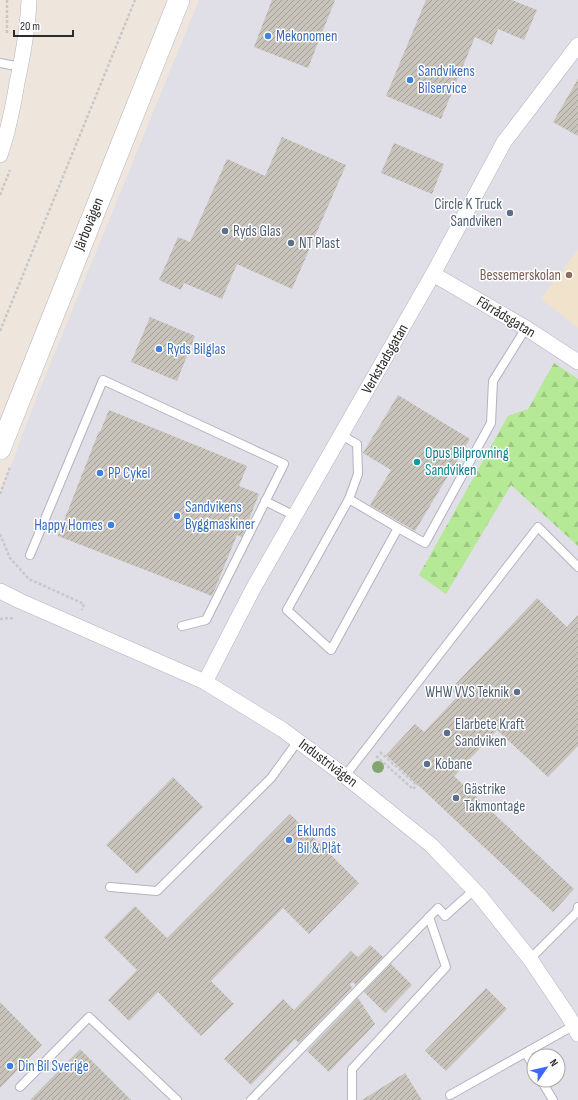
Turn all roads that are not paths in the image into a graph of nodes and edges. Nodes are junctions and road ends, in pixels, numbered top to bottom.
1 (29, 0) edge
2 (179, 0) edge
3 (578, 45) edge
4 (0, 63) edge
5 (20, 67) junction
6 (0, 155) edge
7 (433, 274) junction
8 (526, 328) junction
9 (578, 362) edge
10 (341, 435) junction
11 (0, 449) edge
12 (349, 499) junction
13 (265, 501) junction
14 (295, 516) junction
15 (398, 528) junction
16 (30, 554) dead end
17 (578, 567) edge
18 (0, 591) edge
19 (182, 626) dead end
20 (205, 682) junction
21 (298, 741) junction
22 (345, 776) junction
23 (110, 887) dead end
24 (474, 890) junction
25 (578, 907) edge
26 (428, 917) junction
27 (530, 959) junction
28 (576, 1030) edge
29 (535, 1048) edge
30 (526, 1052) edge
31 (20, 1087) dead end
32 (546, 1088) edge
33 (450, 1095) dead end
34 (177, 1100) edge
35 (251, 1100) edge
36 (352, 1100) edge
37 (553, 1100) edge

1 - 5 street
2 - 11 main road, Järbovägen
3 - 7 street, Verkstadsgatan
4 - 5 lane
5 - 6 street
7 - 8 street, Förrådsgatan
7 - 10 street, Verkstadsgatan
8 - 9 street, Förrådsgatan
8 - 15 lane
10 - 12 lane
10 - 14 street, Verkstadsgatan
12 - 15 lane
12 - 15 lane
13 - 14 lane
13 - 16 lane
13 - 19 lane
14 - 20 street, Verkstadsgatan
17 - 22 lane
18 - 20 street, Industrivägen
20 - 21 street, Industrivägen
21 - 22 street, Industrivägen
21 - 23 lane
22 - 24 street, Industrivägen
24 - 26 lane
24 - 27 street, Industrivägen
25 - 27 lane
26 - 35 lane
26 - 36 lane
27 - 28 street, Industrivägen
28 - 29 lane
30 - 33 lane
31 - 34 lane
32 - 37 lane

